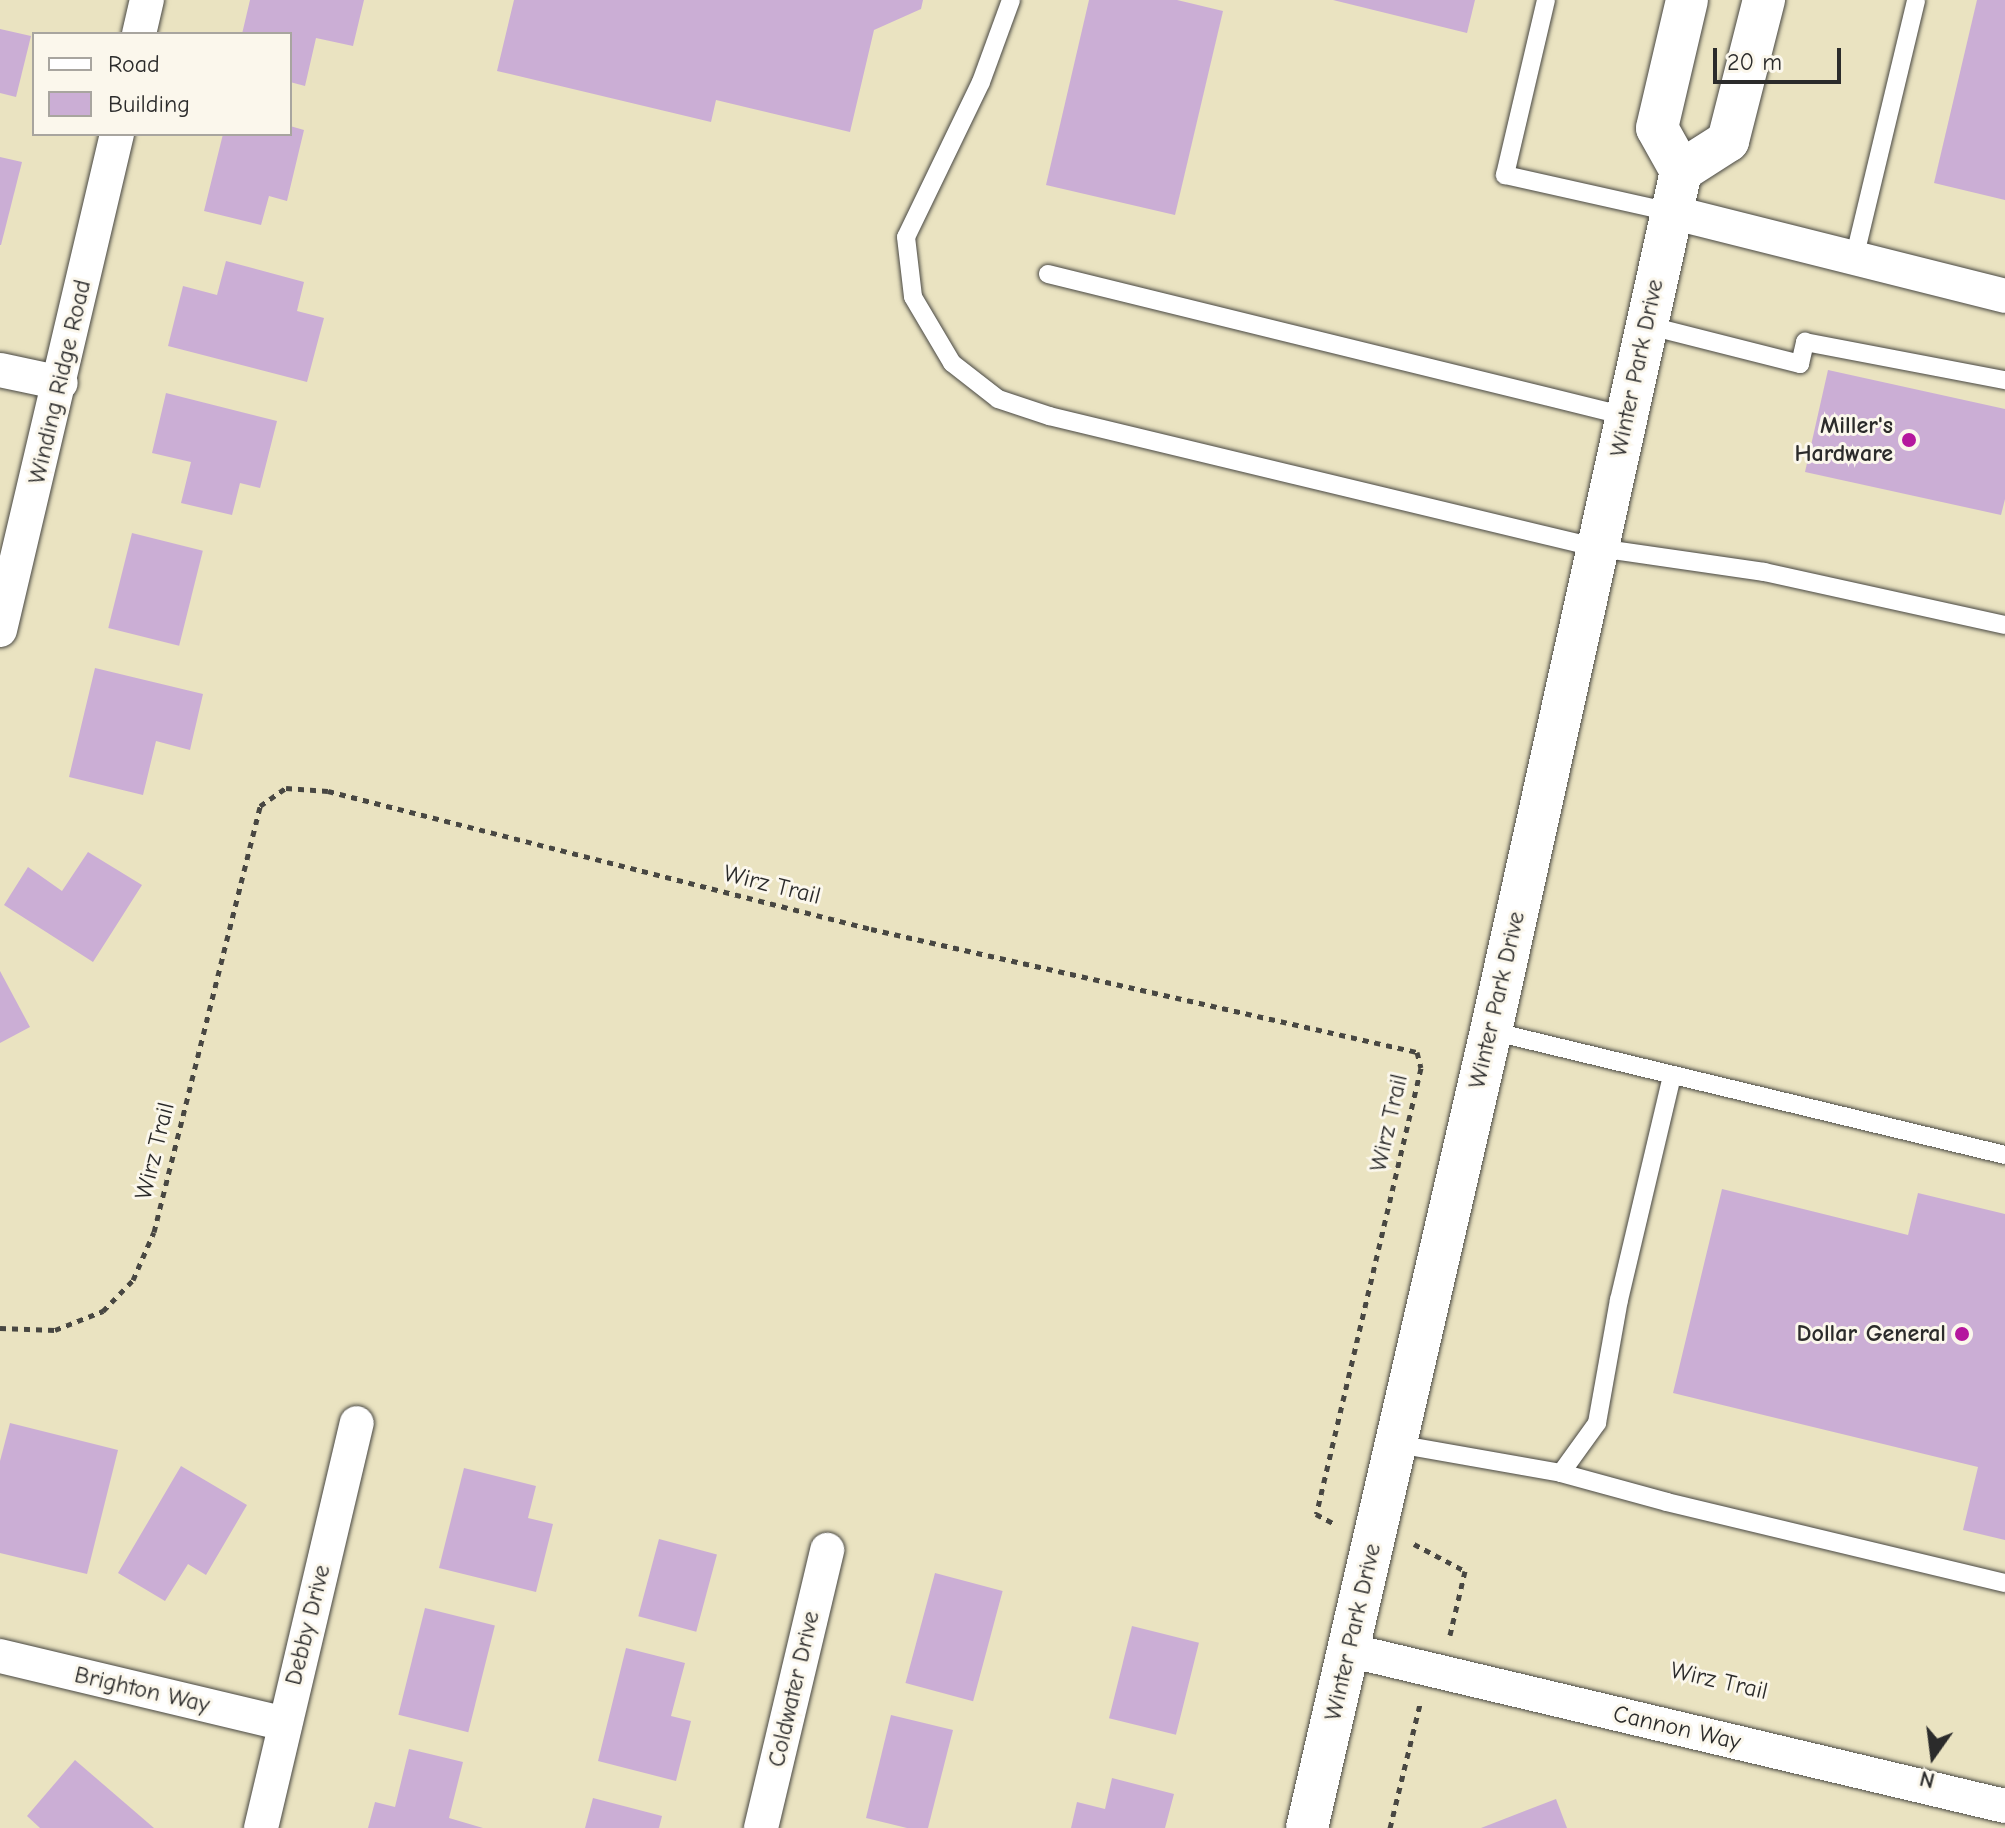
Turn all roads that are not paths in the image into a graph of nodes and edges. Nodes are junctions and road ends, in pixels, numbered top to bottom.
1 (147, 0) edge
2 (1011, 0) edge
3 (1546, 0) edge
4 (1687, 0) edge
5 (1764, 0) edge
6 (1916, 0) edge
7 (139, 32) edge
8 (117, 136) edge
9 (1681, 171) junction
10 (1671, 212) junction
11 (1854, 259) junction
12 (1048, 274) dead end
13 (2005, 296) edge
14 (1646, 325) junction
15 (0, 370) edge
16 (2005, 380) edge
17 (61, 383) junction
18 (1626, 416) junction
19 (1598, 548) junction
20 (2005, 625) edge
21 (0, 630) edge
22 (1491, 1031) junction
23 (1672, 1075) junction
24 (2005, 1155) edge
25 (357, 1423) dead end
26 (1397, 1444) junction
27 (1561, 1473) junction
28 (827, 1550) dead end
29 (2005, 1583) edge
30 (1348, 1650) junction
31 (0, 1656) edge
32 (285, 1724) junction
33 (2005, 1806) edge
34 (261, 1828) edge
35 (761, 1828) edge
36 (1307, 1828) edge

1 - 7 street
2 - 19 lane
3 - 10 lane
4 - 9 street
5 - 9 street
6 - 11 lane
8 - 17 street, Winding Ridge Road
9 - 10 street, Winter Park Drive
10 - 11 street
10 - 14 street, Winter Park Drive
11 - 13 street
12 - 18 lane
14 - 16 lane
14 - 18 street, Winter Park Drive
15 - 17 street
17 - 21 street, Winding Ridge Road
18 - 19 street, Winter Park Drive
19 - 20 lane
19 - 22 street, Winter Park Drive
22 - 23 lane
22 - 26 street, Winter Park Drive
23 - 24 lane
23 - 27 lane
25 - 32 street, Debby Drive
26 - 27 lane
26 - 30 street, Winter Park Drive
27 - 29 lane
28 - 35 street, Coldwater Drive
30 - 33 street, Cannon Way
30 - 36 street, Winter Park Drive
31 - 32 street, Brighton Way
32 - 34 street, Debby Drive

